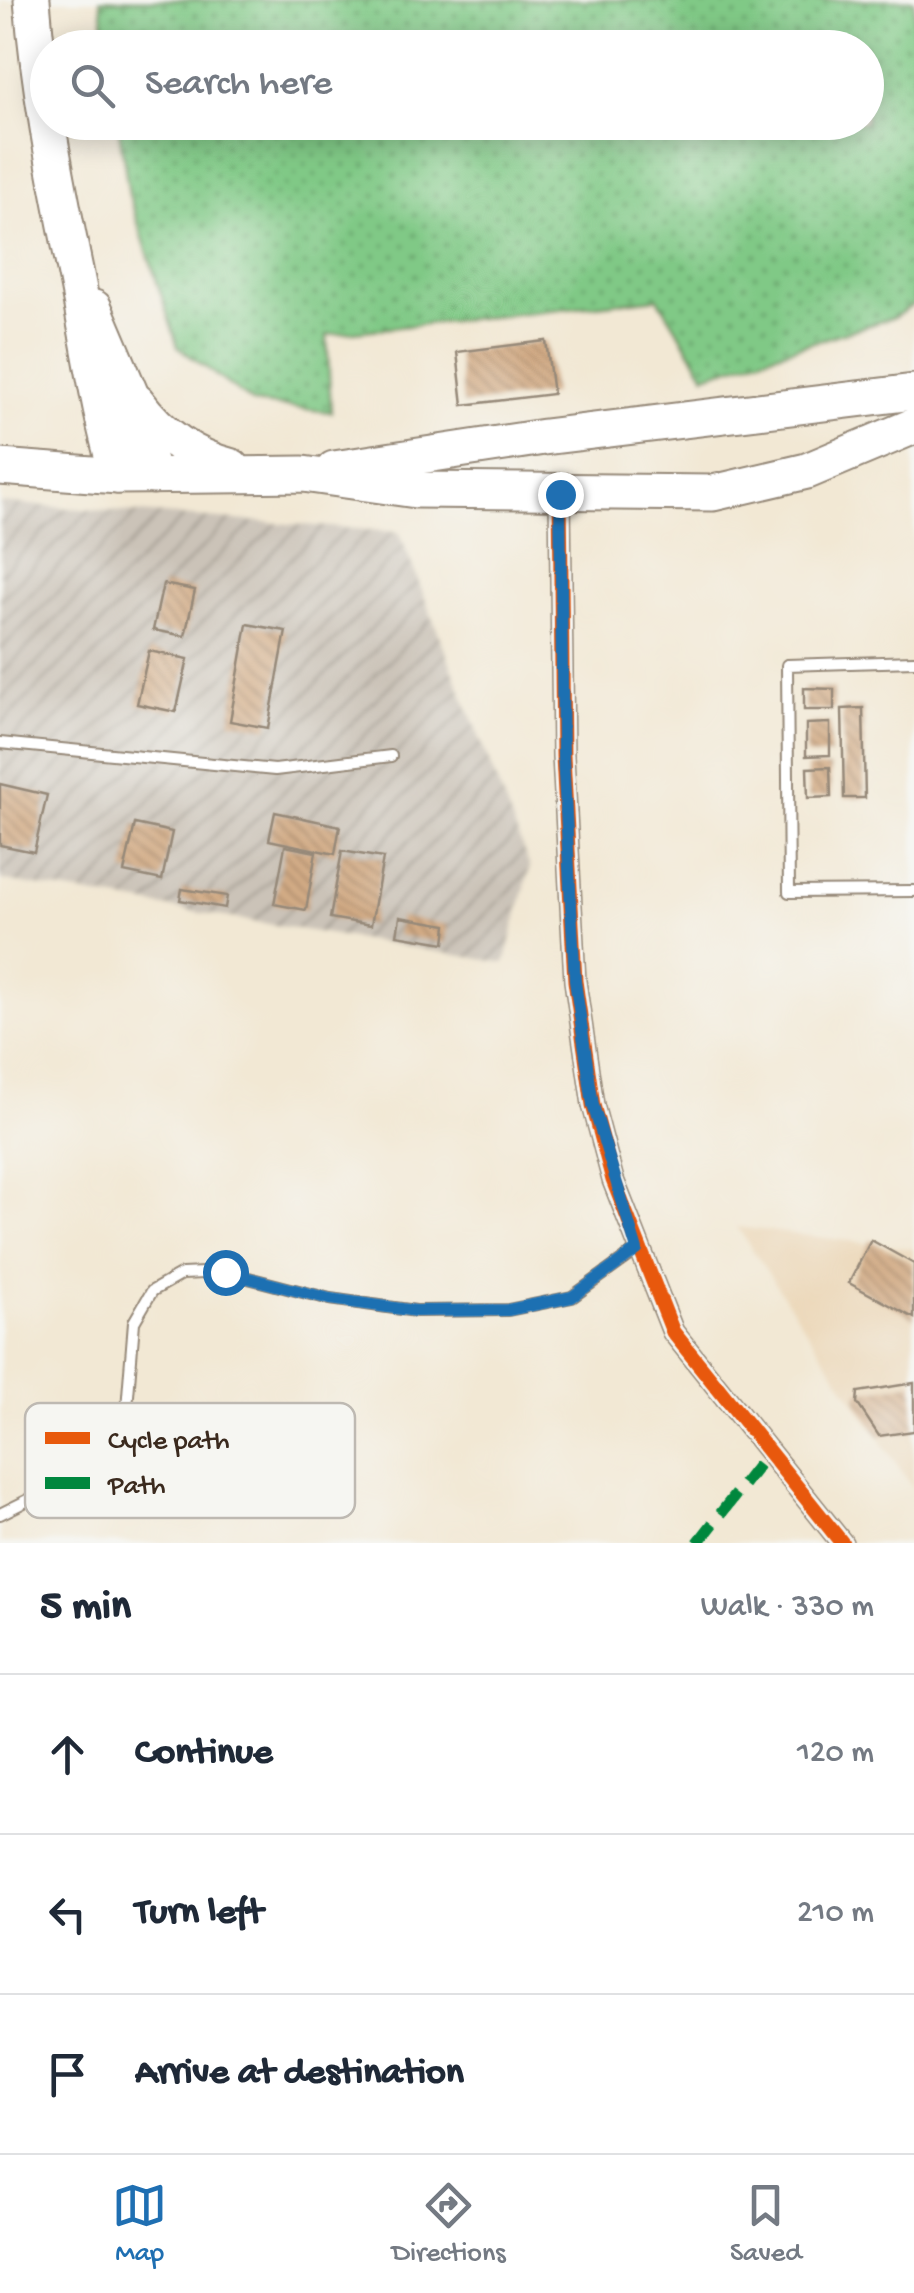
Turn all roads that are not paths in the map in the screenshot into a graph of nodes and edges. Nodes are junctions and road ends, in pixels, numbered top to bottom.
1 (32, 0) edge
2 (36, 30) edge
3 (49, 140) edge
4 (914, 392) edge
5 (113, 396) junction
6 (914, 426) edge
7 (0, 467) edge
8 (40, 470) junction
9 (268, 474) junction
10 (303, 474) junction
11 (118, 476) junction
12 (153, 476) junction
13 (560, 494) junction
14 (914, 661) edge
15 (0, 743) edge
16 (391, 756) dead end
17 (914, 892) edge
18 (637, 1250) junction
19 (127, 1403) edge
20 (25, 1502) edge
21 (0, 1514) edge
22 (842, 1543) edge

1 - 2 highway
3 - 5 highway
4 - 10 highway
5 - 8 highway
5 - 9 highway
5 - 11 highway
5 - 12 highway
6 - 13 highway
7 - 8 highway
8 - 11 highway
9 - 10 highway
9 - 12 highway
10 - 13 highway
11 - 12 highway
13 - 18 street
14 - 17 lane
15 - 16 lane
18 - 19 lane
18 - 22 street
20 - 21 lane

